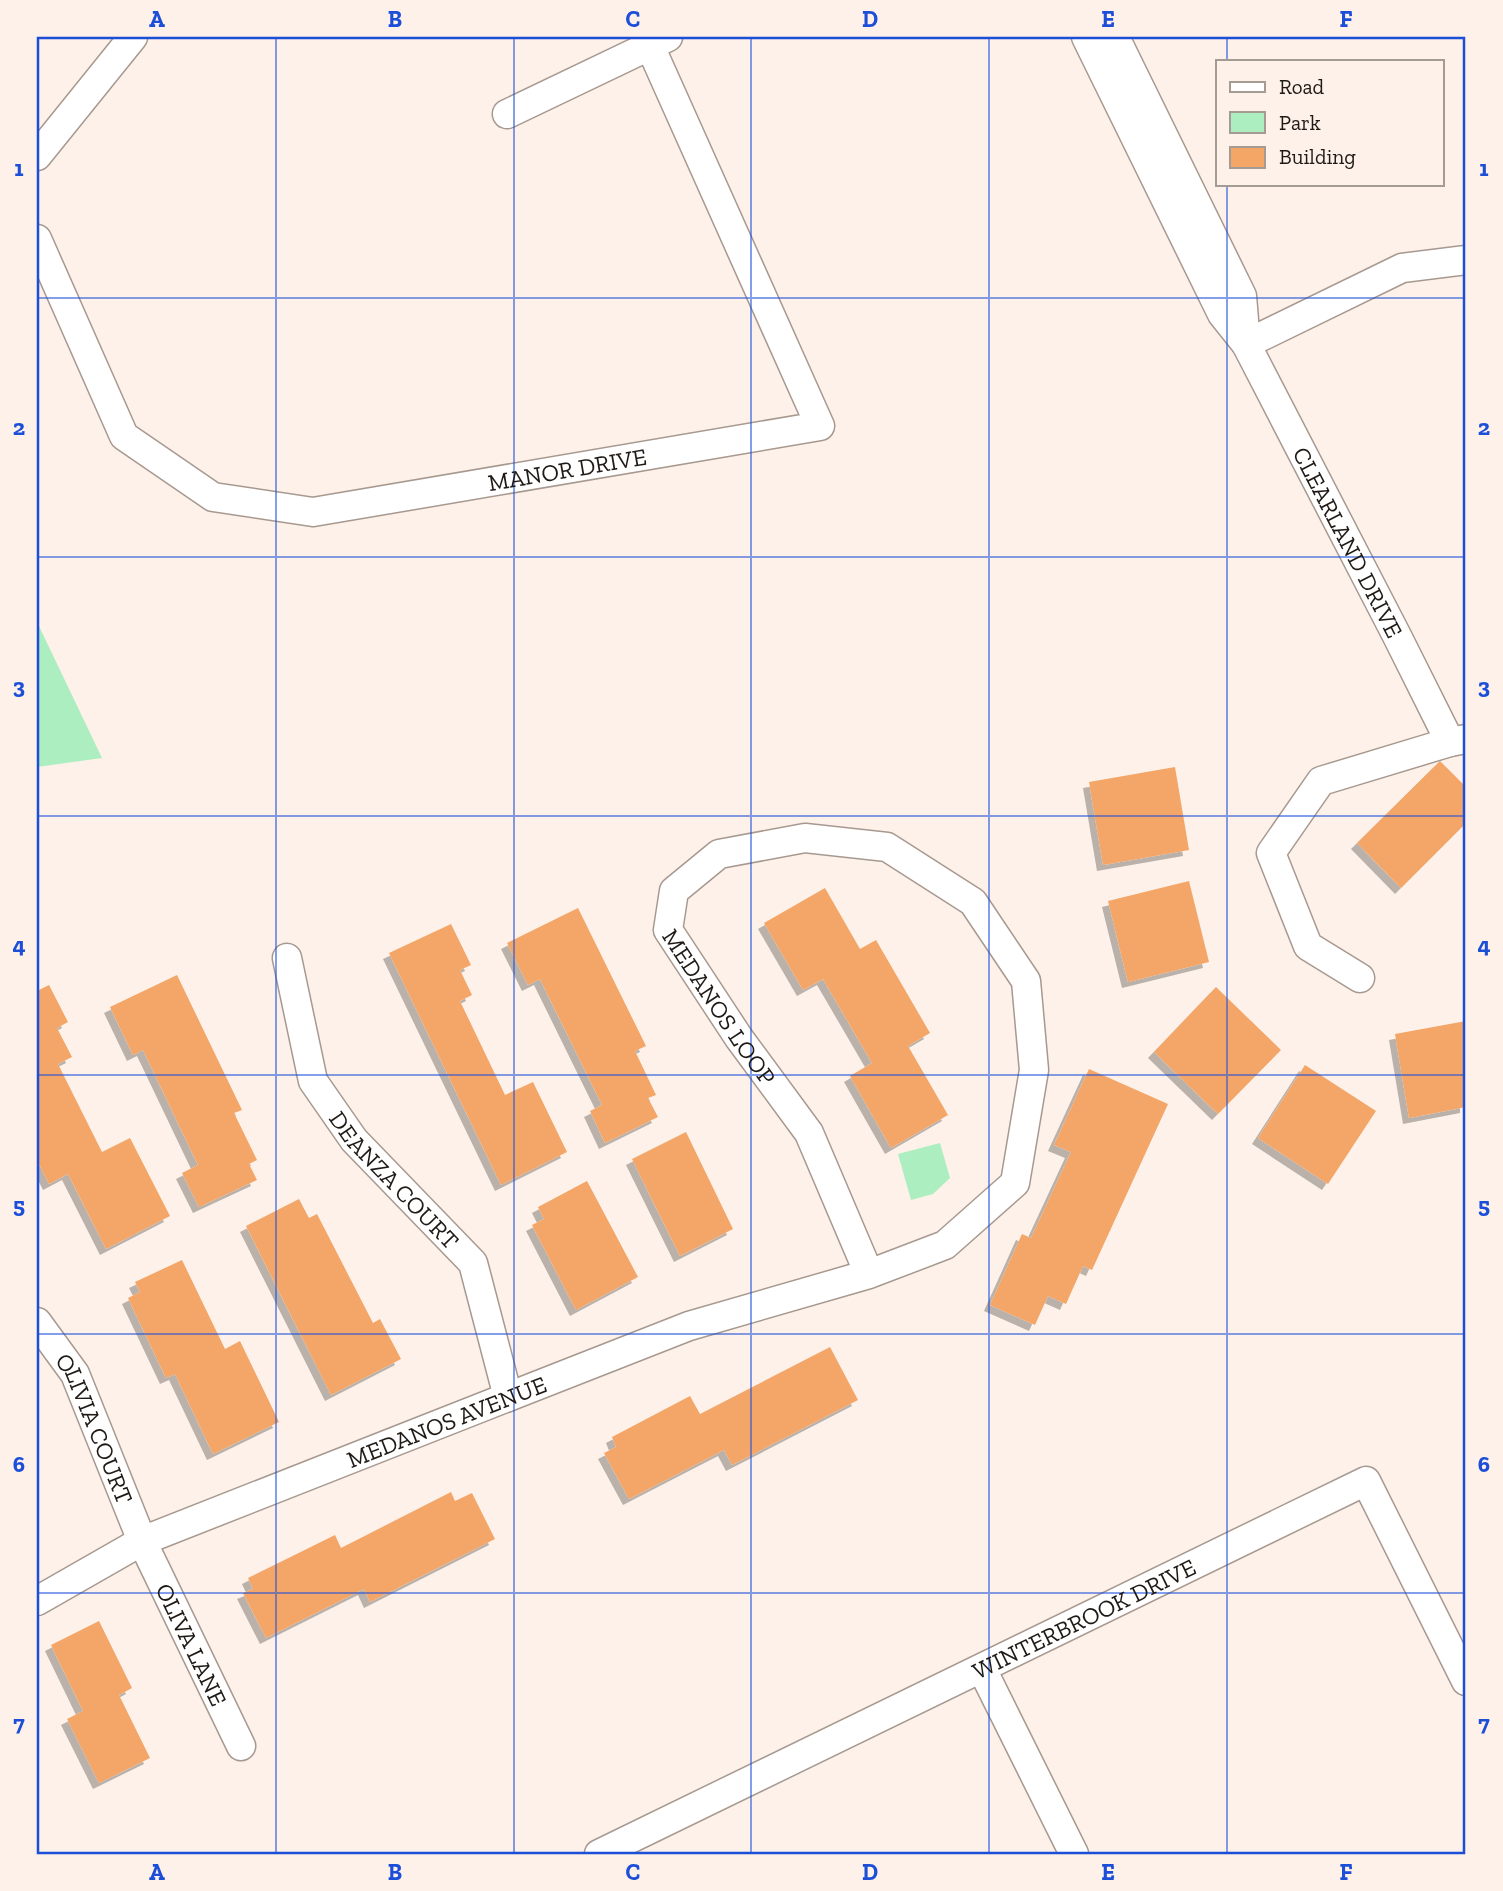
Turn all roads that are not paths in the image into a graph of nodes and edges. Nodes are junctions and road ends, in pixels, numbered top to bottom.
1 (133, 37) edge
2 (1086, 37) edge
3 (1115, 37) edge
4 (655, 40) edge
5 (507, 114) dead end
6 (37, 156) edge
7 (37, 239) edge
8 (1466, 260) edge
9 (1246, 344) junction
10 (1458, 740) edge
11 (287, 958) dead end
12 (1360, 978) dead end
13 (869, 1274) junction
14 (37, 1322) edge
15 (508, 1397) junction
16 (142, 1541) junction
17 (37, 1601) edge
18 (982, 1669) junction
19 (1466, 1681) edge
20 (241, 1746) dead end
21 (599, 1854) edge
22 (1074, 1854) edge

1 - 6 street
2 - 9 street, CLEARLAND DRIVE
3 - 9 street, CLEARLAND DRIVE
4 - 5 street
4 - 7 street, MANOR DRIVE
8 - 9 street
9 - 10 street, CLEARLAND DRIVE
10 - 12 street, CLEARLAND DRIVE
11 - 15 street, DEANZA COURT
13 - 13 street, MEDANOS LOOP
13 - 15 street, MEDANOS AVENUE
14 - 16 street, OLIVIA COURT
15 - 16 street, MEDANOS AVENUE
16 - 17 street, MEDANOS AVENUE
16 - 20 street, OLIVA LANE
18 - 19 street, WINTERBROOK DRIVE
18 - 21 street, WINTERBROOK DRIVE
18 - 22 street

